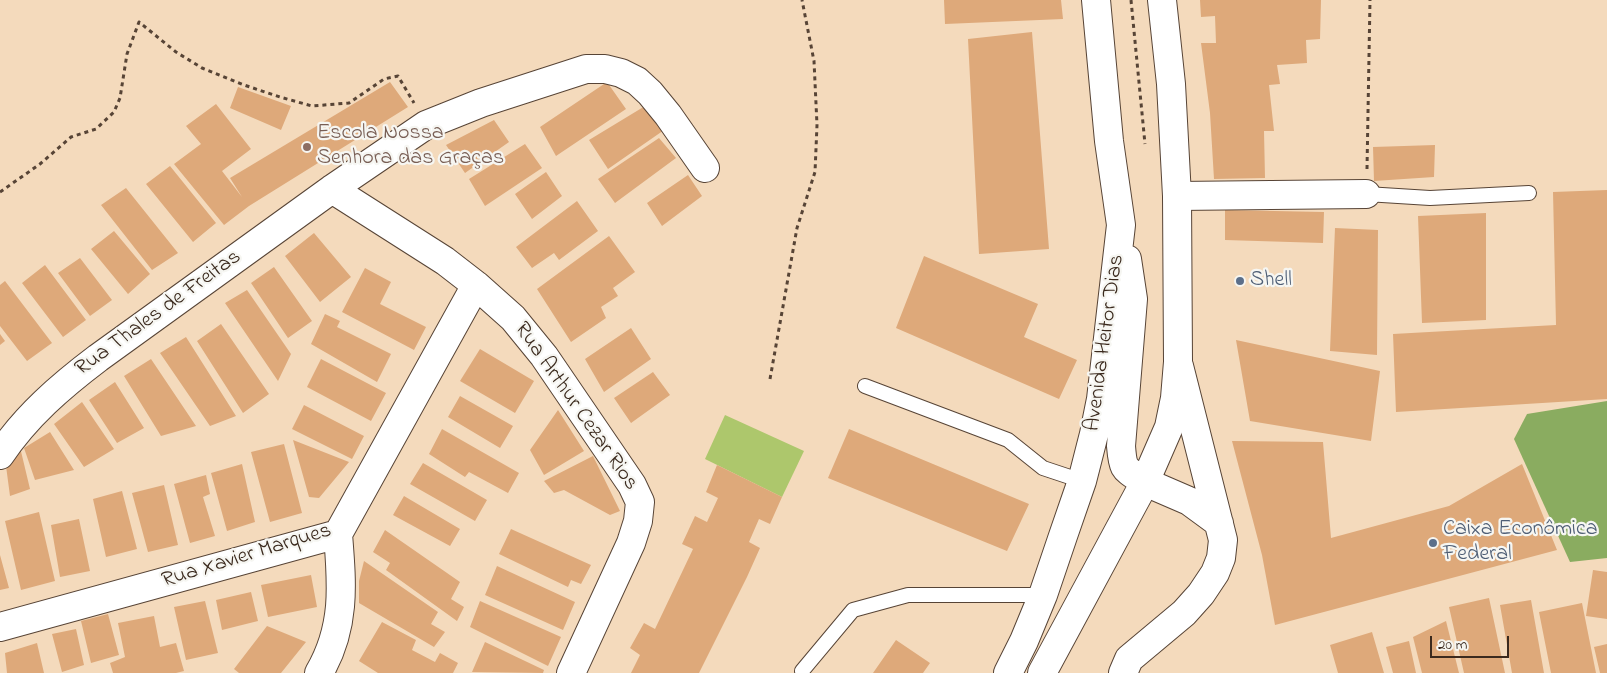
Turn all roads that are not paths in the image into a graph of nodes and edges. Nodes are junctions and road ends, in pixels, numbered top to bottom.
1 (1096, 0) edge
2 (1162, 0) edge
3 (705, 168) dead end
4 (332, 189) junction
5 (1530, 193) dead end
6 (1366, 194) joint
7 (1177, 196) junction
8 (1121, 225) junction
9 (476, 284) junction
10 (1178, 362) junction
11 (865, 386) dead end
12 (0, 455) edge
13 (1082, 481) junction
14 (1145, 482) junction
15 (1218, 523) junction
16 (338, 534) junction
17 (1043, 595) junction
18 (0, 627) edge
19 (802, 671) dead end
20 (319, 673) edge
21 (572, 673) edge
22 (1008, 673) edge
23 (1042, 673) edge
24 (1123, 673) edge

1 - 8 street, Avenida Heitor Dias
2 - 7 street
3 - 4 street, Rua Thales de Freitas
4 - 9 street, Rua Arthur Cezar Rios
4 - 12 street, Rua Thales de Freitas
5 - 6 lane
6 - 7 street
7 - 10 street
8 - 13 street, Avenida Heitor Dias
8 - 14 street
9 - 16 street, Rua Xavier Marques
9 - 21 street, Rua Arthur Cezar Rios
10 - 14 street
10 - 15 street
11 - 13 lane
13 - 17 street, Avenida Heitor Dias
14 - 15 street
14 - 23 street
15 - 24 street
16 - 18 street, Rua Xavier Marques
16 - 20 street
17 - 19 lane
17 - 22 street, Avenida Heitor Dias

